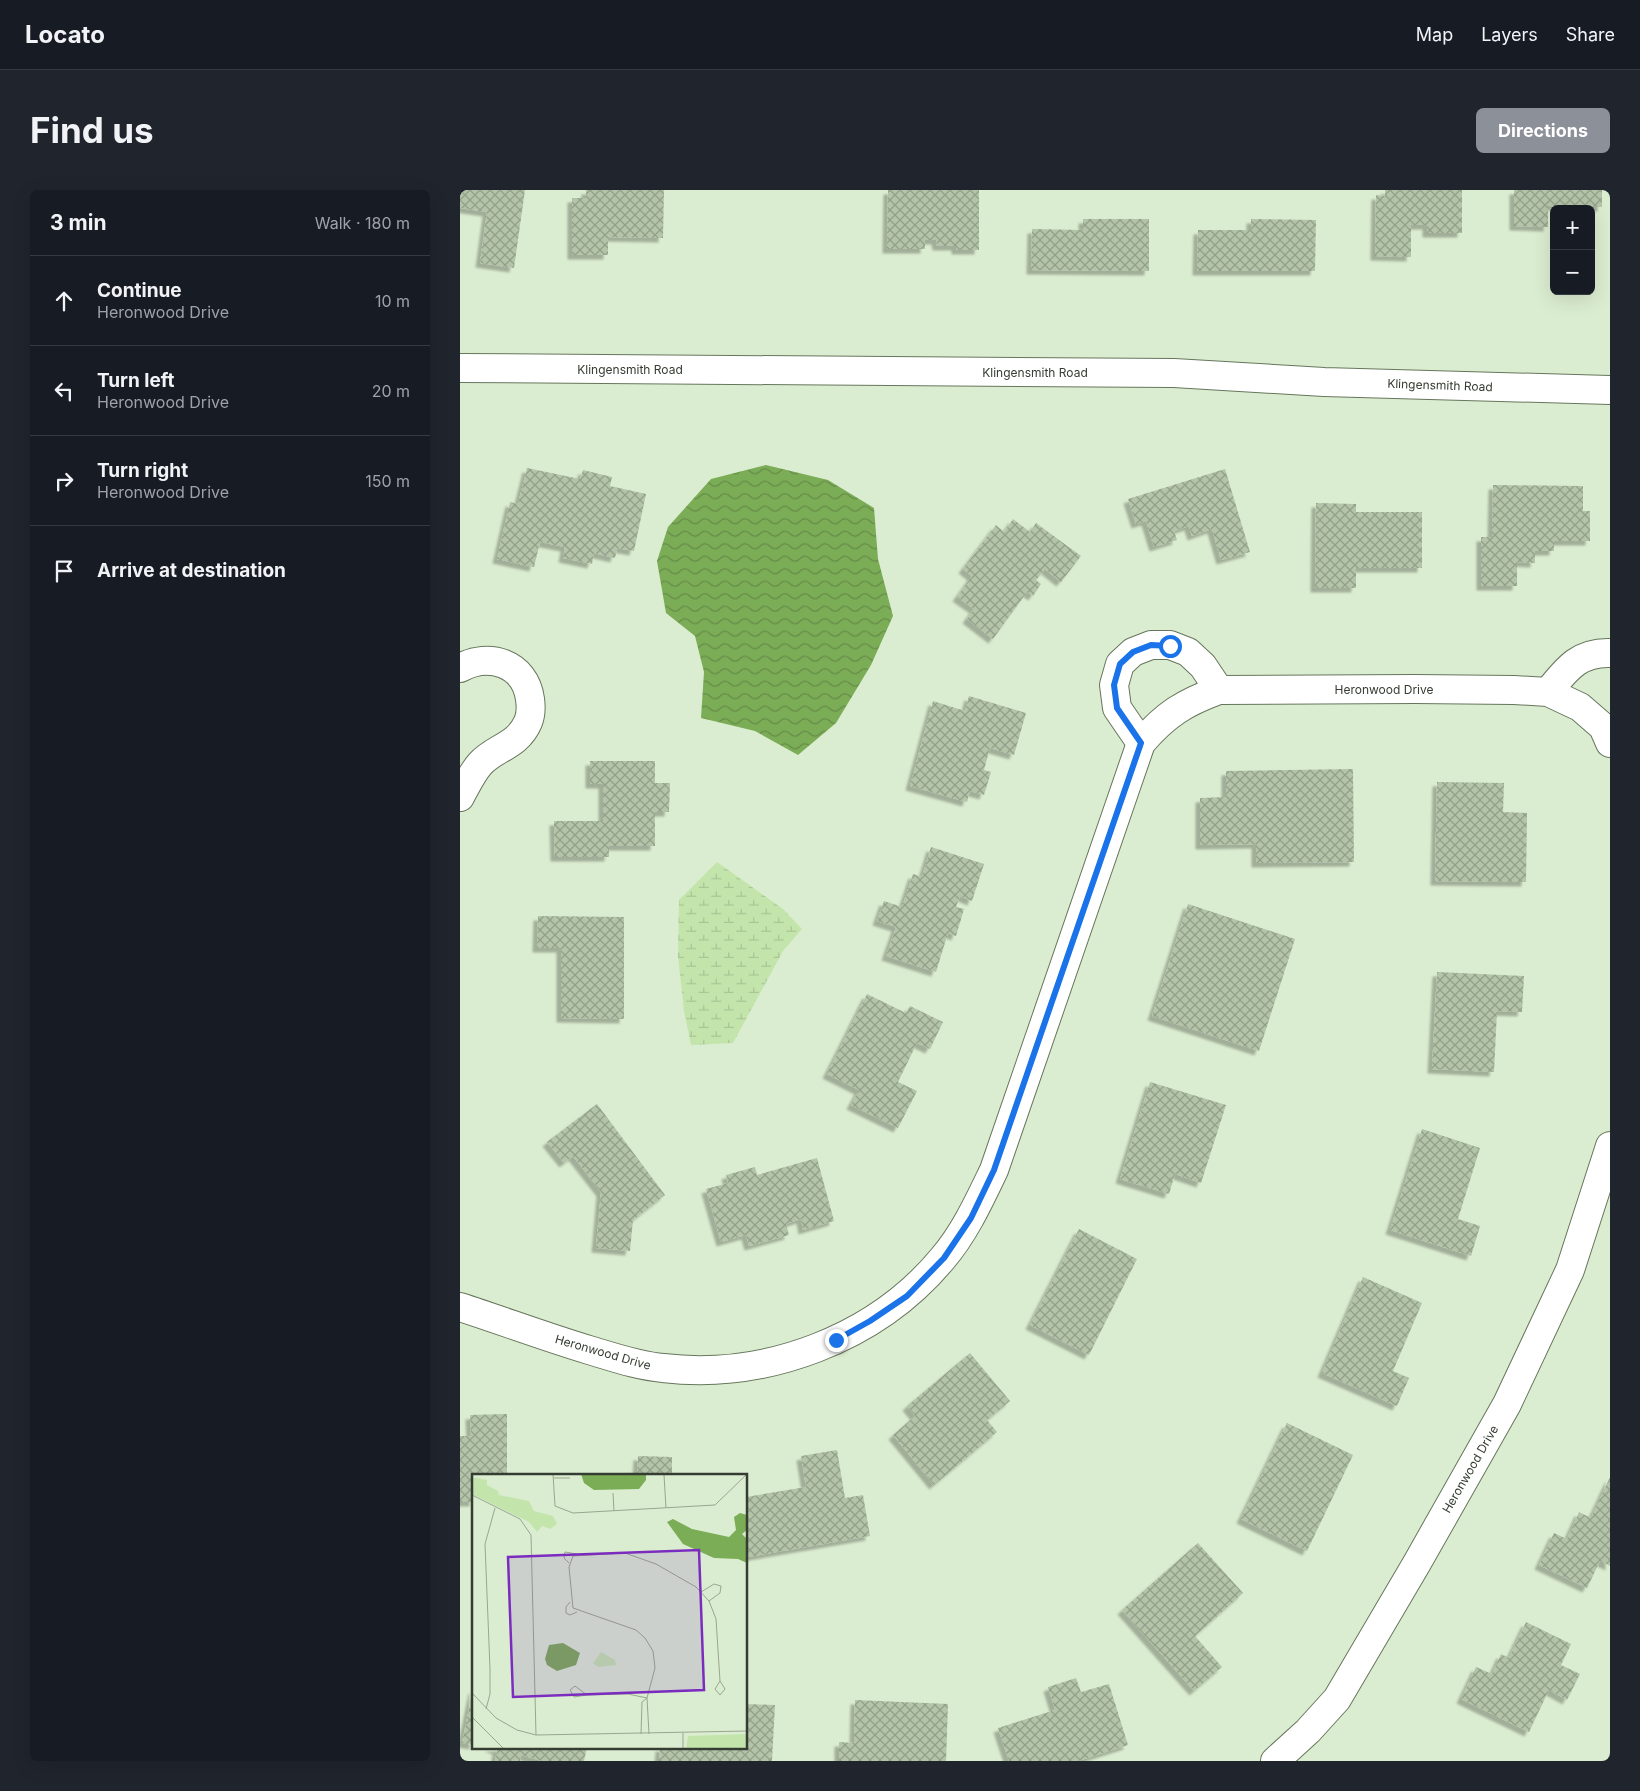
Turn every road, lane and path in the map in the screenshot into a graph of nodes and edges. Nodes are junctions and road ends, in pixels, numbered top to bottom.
1 (460, 368) edge
2 (1610, 390) edge
3 (1610, 654) edge
4 (460, 668) edge
5 (1219, 690) junction
6 (1548, 692) junction
7 (1610, 742) edge
8 (1141, 743) junction
9 (460, 797) edge
10 (1610, 1146) edge
11 (460, 1306) edge
12 (1275, 1761) edge

1 - 2 street, Klingensmith Road
3 - 6 street
4 - 9 street
5 - 6 street, Heronwood Drive
5 - 8 street, Heronwood Drive
5 - 8 street
6 - 7 street, Heronwood Drive
8 - 11 street, Heronwood Drive
10 - 12 street, Heronwood Drive

